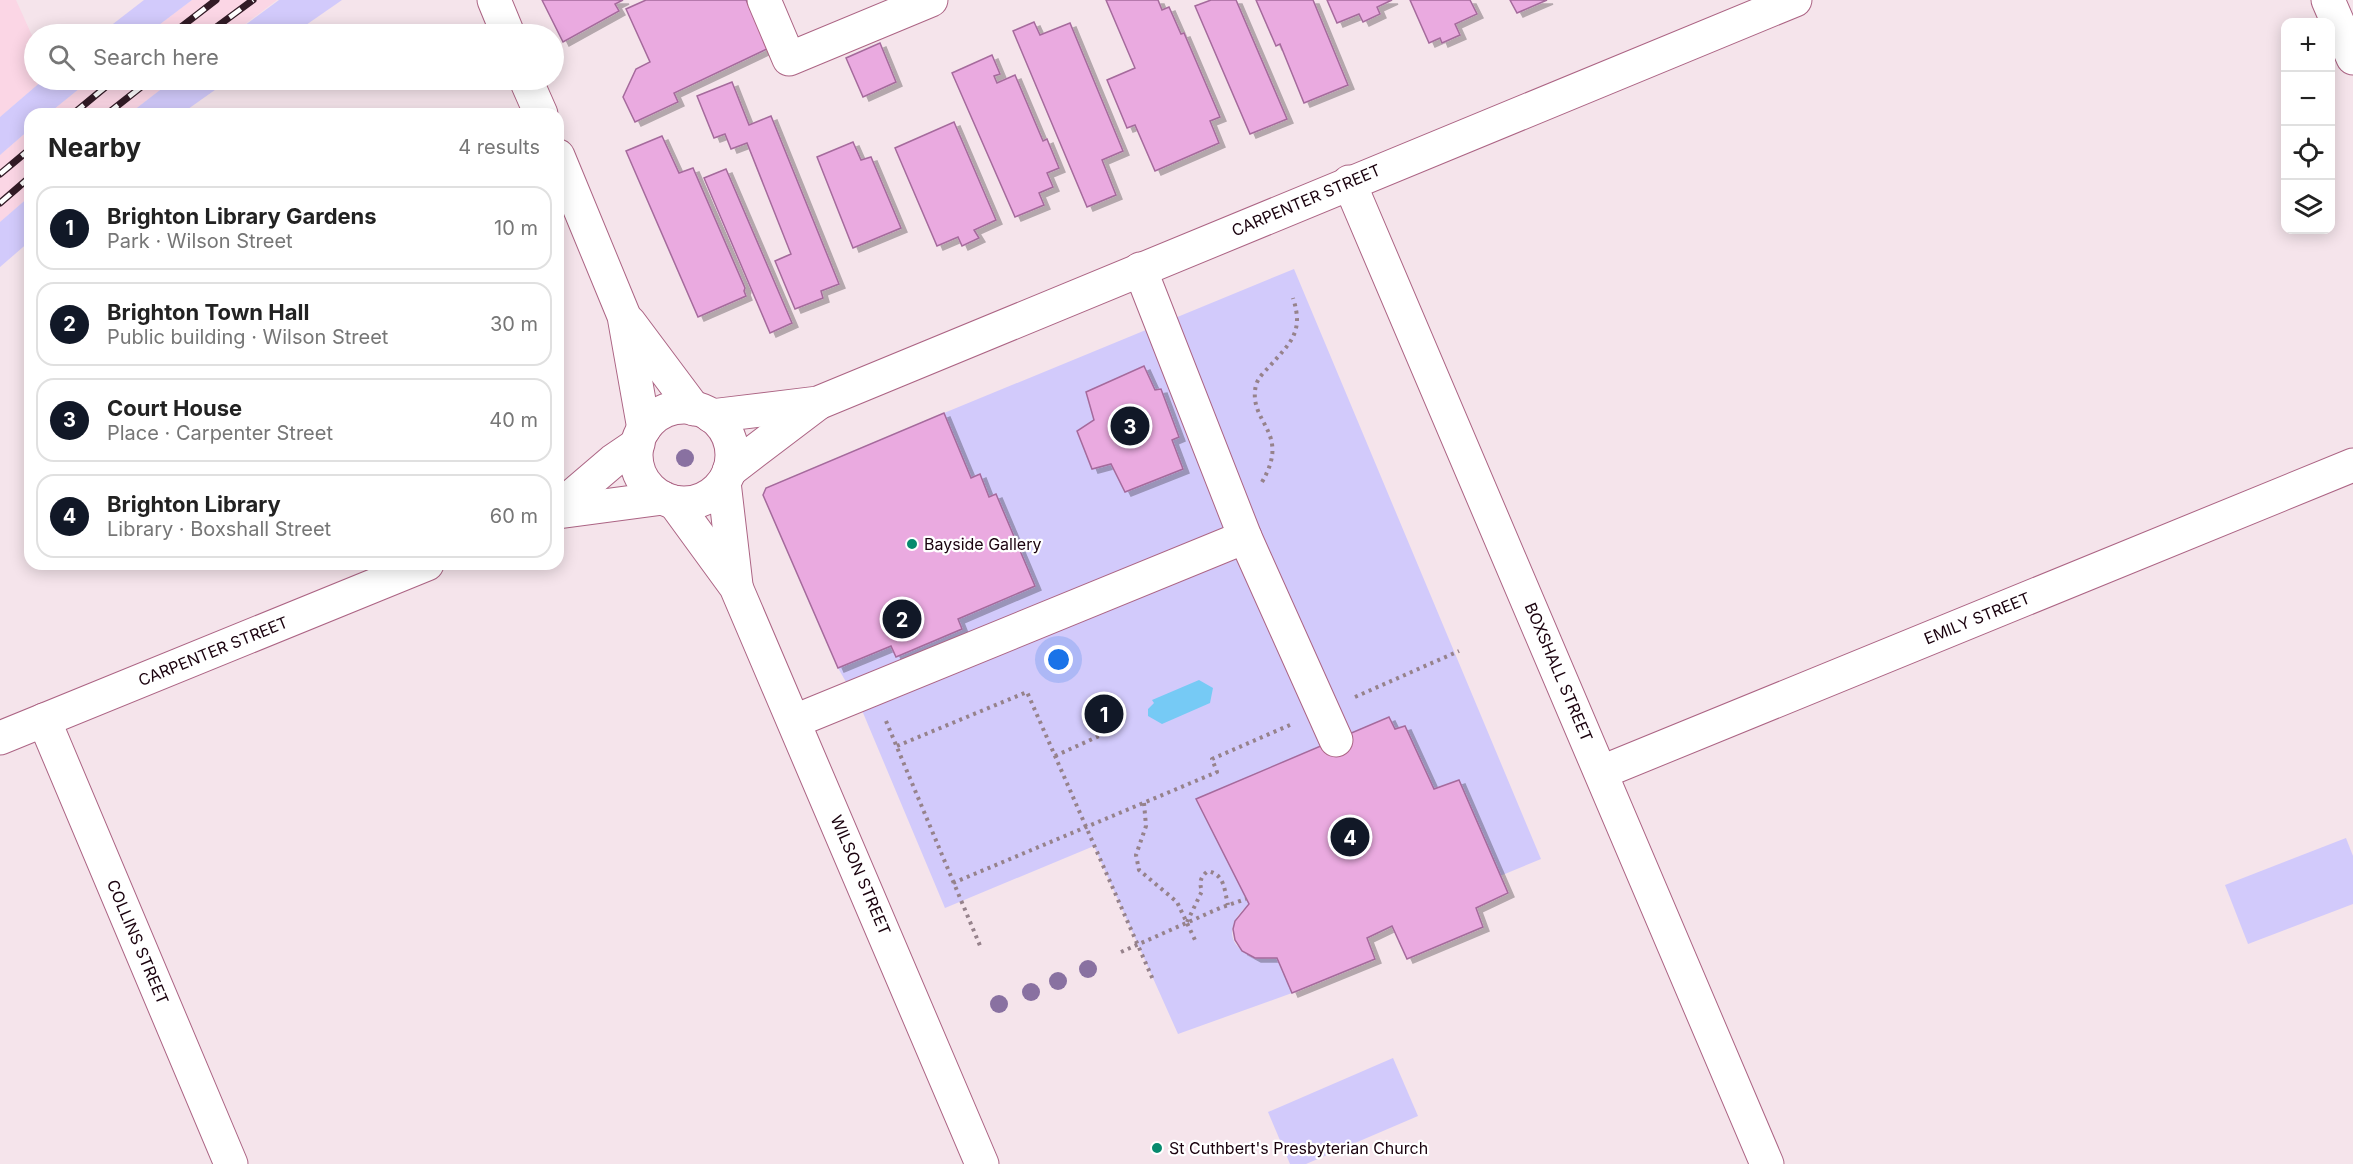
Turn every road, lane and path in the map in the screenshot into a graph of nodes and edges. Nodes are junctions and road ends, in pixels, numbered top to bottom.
1 (494, 0) edge
2 (764, 0) edge
3 (931, 0) edge
4 (1795, 0) edge
5 (2328, 0) edge
6 (504, 24) edge
7 (2353, 58) edge
8 (530, 90) edge
9 (538, 108) edge
10 (564, 171) edge
11 (1349, 182) junction
12 (1140, 269) junction
13 (1293, 298) dead end
14 (624, 316) junction
15 (818, 403) junction
16 (703, 412) junction
17 (641, 437) junction
18 (2353, 465) edge
19 (727, 476) junction
20 (1230, 498) junction
21 (668, 500) junction
22 (564, 505) edge
23 (564, 509) edge
24 (1245, 537) junction
25 (412, 570) edge
26 (736, 587) junction
27 (1459, 651) dead end
28 (873, 689) junction
29 (44, 720) junction
30 (795, 721) junction
31 (1330, 726) junction
32 (1099, 736) dead end
33 (0, 738) edge
34 (897, 746) junction
35 (1055, 756) junction
36 (1602, 772) junction
37 (1144, 803) junction
38 (1086, 827) junction
39 (953, 883) junction
40 (1246, 899) dead end
41 (1228, 905) junction
42 (1187, 922) junction
43 (1194, 940) dead end
44 (1138, 945) junction
45 (981, 948) dead end
46 (1121, 952) dead end
47 (1154, 982) dead end
48 (231, 1164) edge
49 (982, 1164) edge
50 (1767, 1164) edge

1 - 6 street
2 - 3 street
4 - 11 street, CARPENTER STREET
5 - 7 street
8 - 9 street
10 - 14 street
11 - 12 street, CARPENTER STREET
11 - 36 street, BOXSHALL STREET
12 - 15 street, CARPENTER STREET
12 - 20 street
13 - 20 path
14 - 16 street
14 - 17 street
15 - 16 street, CARPENTER STREET
15 - 19 street, CARPENTER STREET
16 - 17 street
16 - 19 street
17 - 21 street
17 - 22 street
18 - 36 street, EMILY STREET
19 - 21 street
19 - 26 street, WILSON STREET
20 - 24 street
21 - 23 street
21 - 26 street, WILSON STREET
24 - 28 street
24 - 31 street
25 - 29 street, CARPENTER STREET
26 - 30 street, WILSON STREET
27 - 31 path
28 - 30 street
28 - 34 path
29 - 33 street, CARPENTER STREET
29 - 48 street, COLLINS STREET
30 - 49 street, WILSON STREET
31 - 37 path
32 - 35 path
34 - 35 path
34 - 39 path
35 - 38 path
36 - 50 street, BOXSHALL STREET
37 - 38 path
37 - 42 path
38 - 39 path
38 - 44 path
39 - 45 path
40 - 41 path
41 - 42 path
41 - 42 path
42 - 43 path
42 - 44 path
44 - 46 path
44 - 47 path

